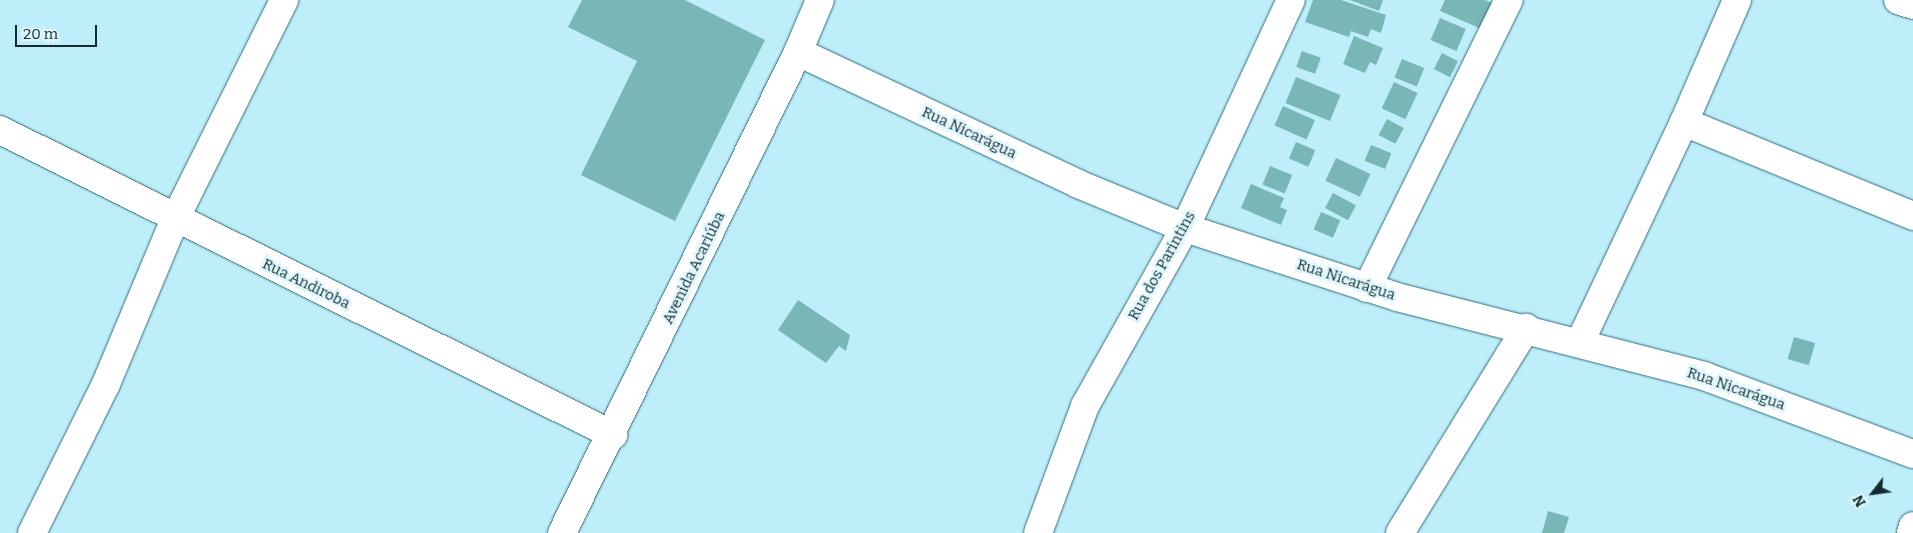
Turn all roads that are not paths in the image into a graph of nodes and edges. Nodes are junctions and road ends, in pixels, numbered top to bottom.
1 (284, 0) edge
2 (820, 0) edge
3 (1291, 0) edge
4 (1509, 0) edge
5 (1737, 0) edge
6 (1898, 0) edge
7 (1913, 5) edge
8 (798, 52) junction
9 (1684, 122) junction
10 (0, 130) edge
11 (1913, 216) edge
12 (175, 219) junction
13 (1185, 228) junction
14 (1366, 288) junction
15 (1526, 328) junction
16 (1580, 342) junction
17 (612, 435) junction
18 (1913, 454) edge
19 (1913, 526) edge
20 (32, 533) edge
21 (562, 533) edge
22 (1038, 533) edge
23 (1400, 533) edge
24 (1911, 533) edge

1 - 12 street
2 - 8 street, Avenida Acariúba
3 - 13 street, Rua dos Parintins
4 - 14 street
5 - 9 street
6 - 7 street
8 - 13 street, Rua Nicarágua
8 - 17 street, Avenida Acariúba
9 - 11 street
9 - 16 street
10 - 12 street, Rua Andiroba
12 - 17 street, Rua Andiroba
12 - 20 street
13 - 14 street, Rua Nicarágua
13 - 22 street, Rua dos Parintins
14 - 15 street, Rua Nicarágua
15 - 16 street, Rua Nicarágua
15 - 23 street
16 - 18 street, Rua Nicarágua
17 - 21 street, Avenida Acariúba
19 - 24 street

